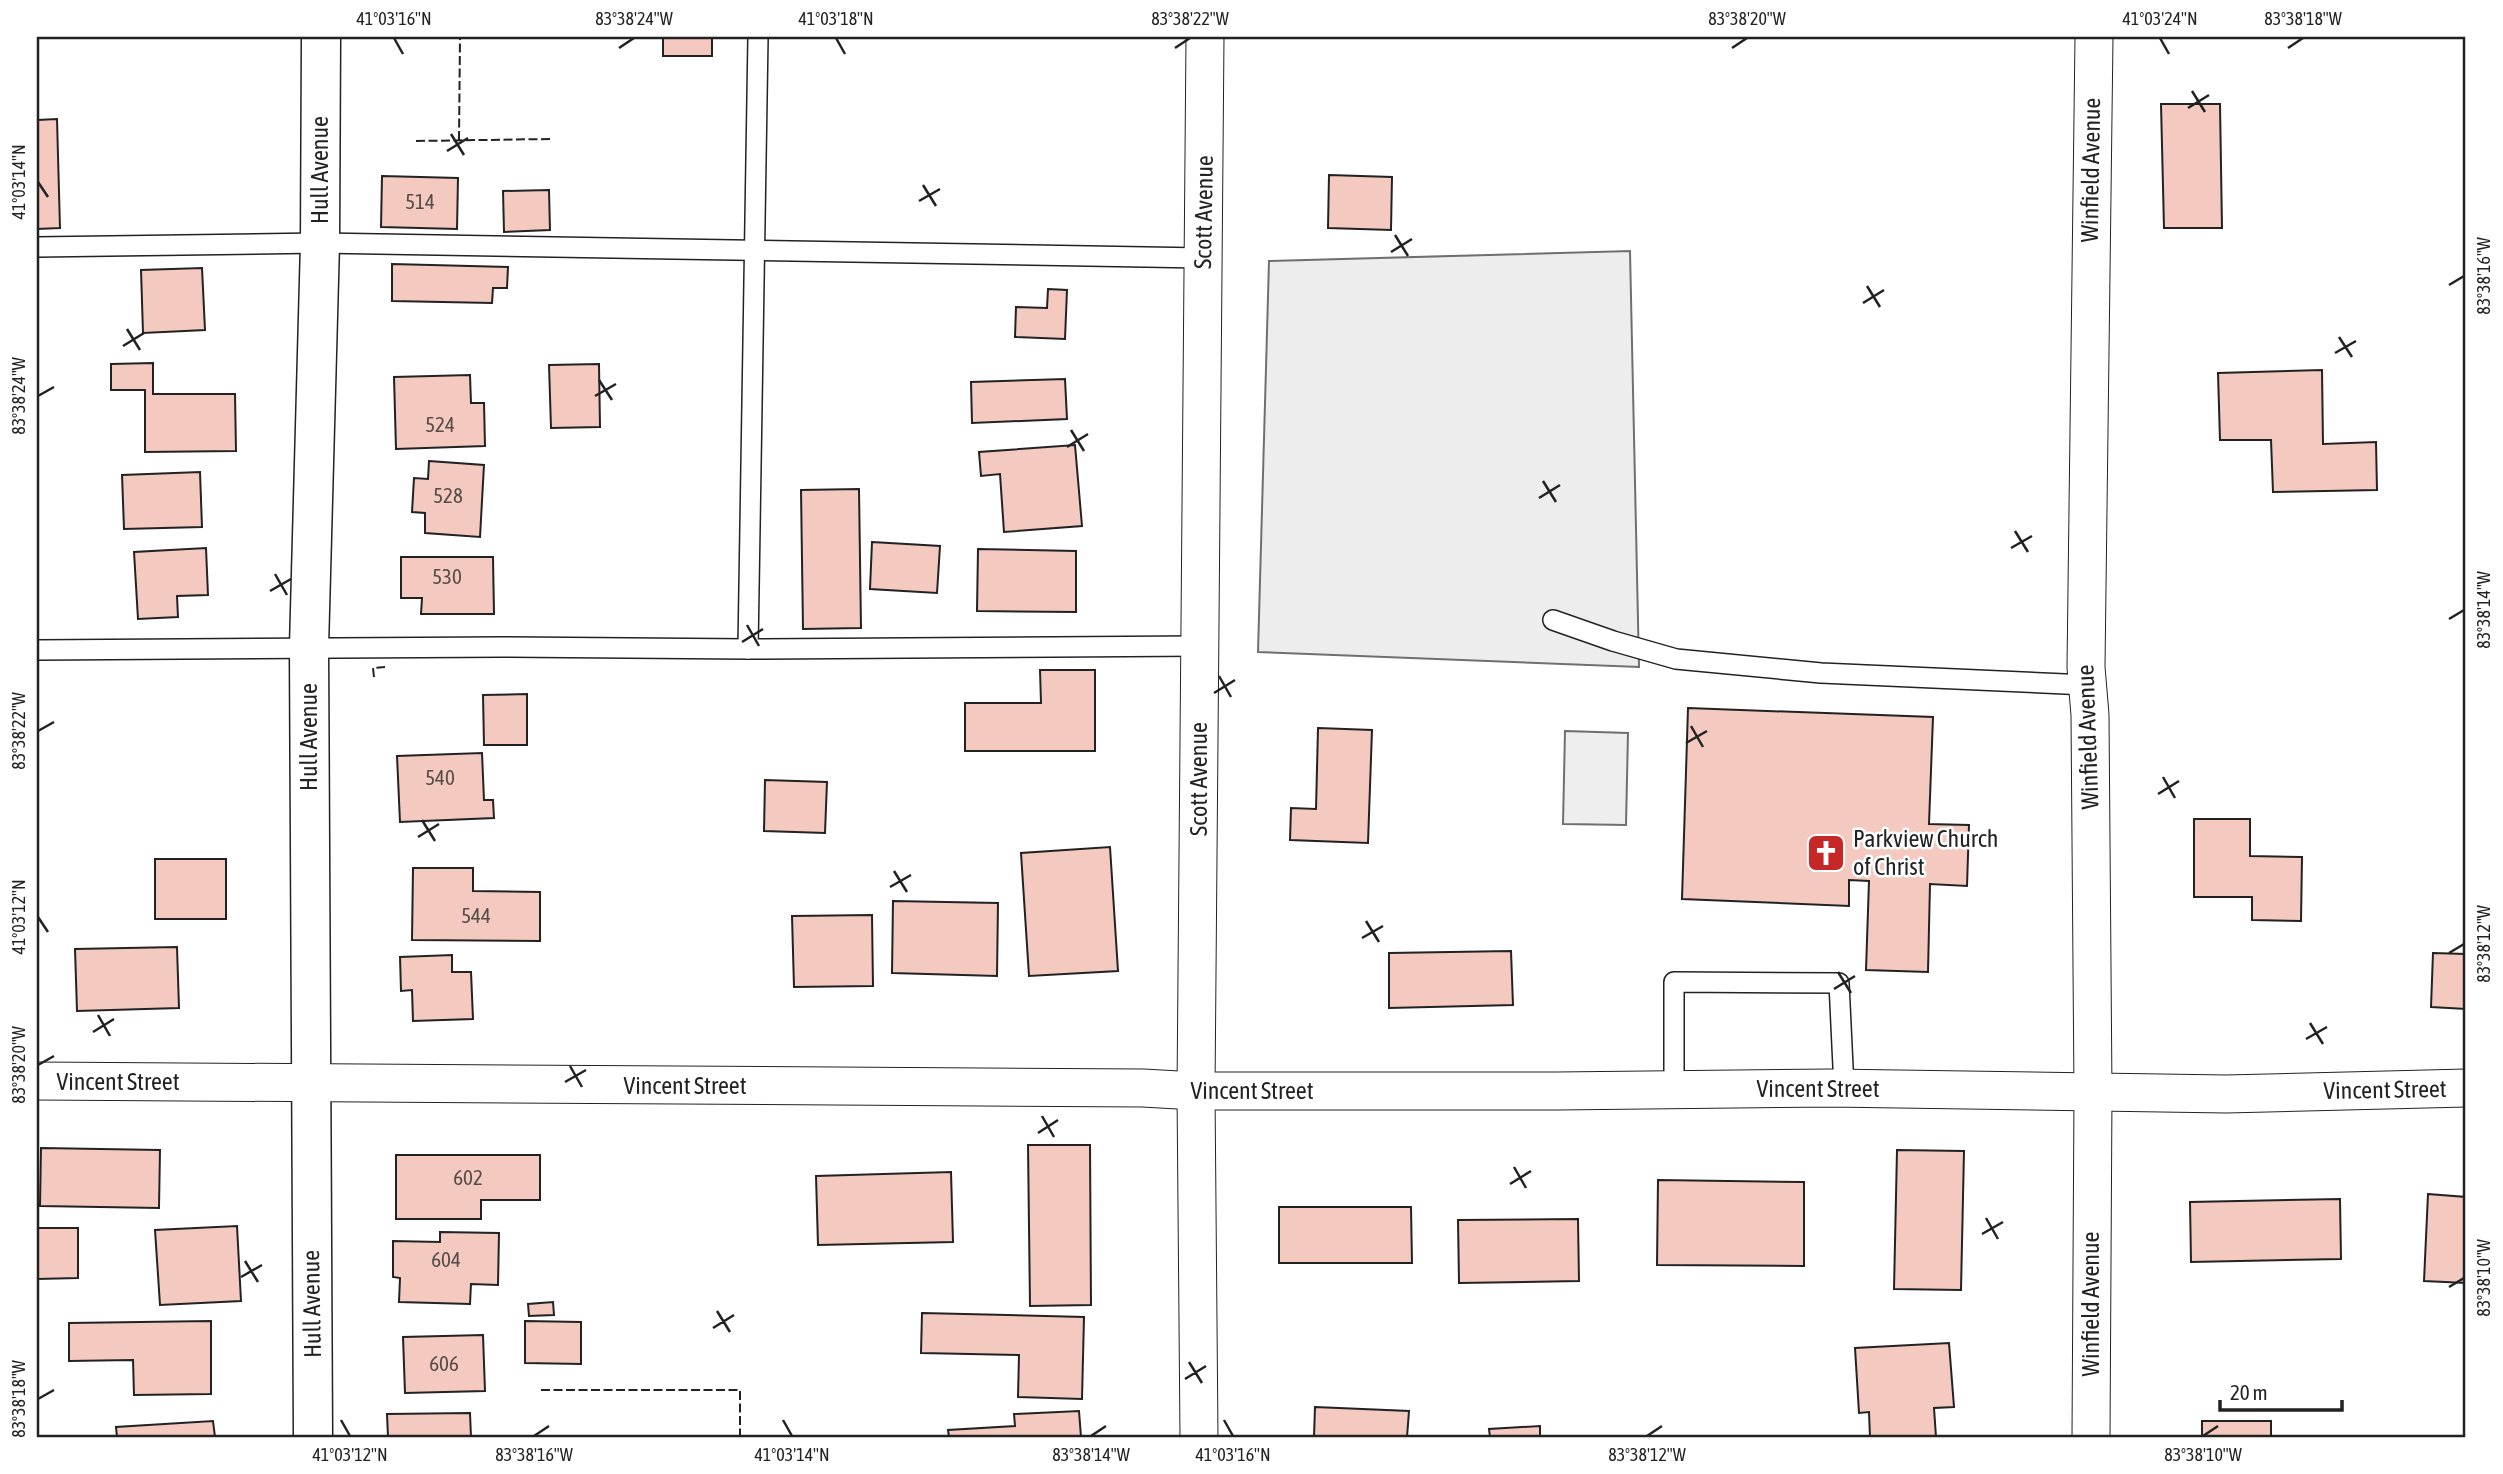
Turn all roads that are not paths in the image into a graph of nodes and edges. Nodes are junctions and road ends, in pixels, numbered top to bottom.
1 (321, 37) edge
2 (758, 37) edge
3 (1205, 37) edge
4 (2094, 37) edge
5 (320, 243) junction
6 (37, 247) edge
7 (755, 252) junction
8 (1203, 258) junction
9 (1553, 620) dead end
10 (1200, 646) junction
11 (309, 647) junction
12 (748, 649) junction
13 (37, 650) edge
14 (2087, 685) junction
15 (37, 1081) edge
16 (310, 1084) junction
17 (1844, 1088) junction
18 (2466, 1088) edge
19 (1674, 1090) junction
20 (1196, 1091) junction
21 (2093, 1092) junction
22 (313, 1437) edge
23 (1199, 1437) edge
24 (2091, 1437) edge

1 - 5 street, Hull Avenue
2 - 7 lane
3 - 8 street, Scott Avenue
4 - 14 street, Winfield Avenue
5 - 6 lane
5 - 7 lane
5 - 11 street, Hull Avenue
7 - 8 lane
7 - 12 lane
8 - 10 street, Scott Avenue
9 - 14 lane
10 - 12 lane
10 - 20 street, Scott Avenue
11 - 12 lane
11 - 13 lane
11 - 16 street, Hull Avenue
14 - 21 street, Winfield Avenue
15 - 16 street, Vincent Street
16 - 20 street, Vincent Street
16 - 22 street, Hull Avenue
17 - 19 street, Vincent Street
17 - 19 lane
17 - 21 street, Vincent Street
18 - 21 street, Vincent Street
19 - 20 street, Vincent Street
20 - 23 street, Scott Avenue
21 - 24 street, Winfield Avenue

